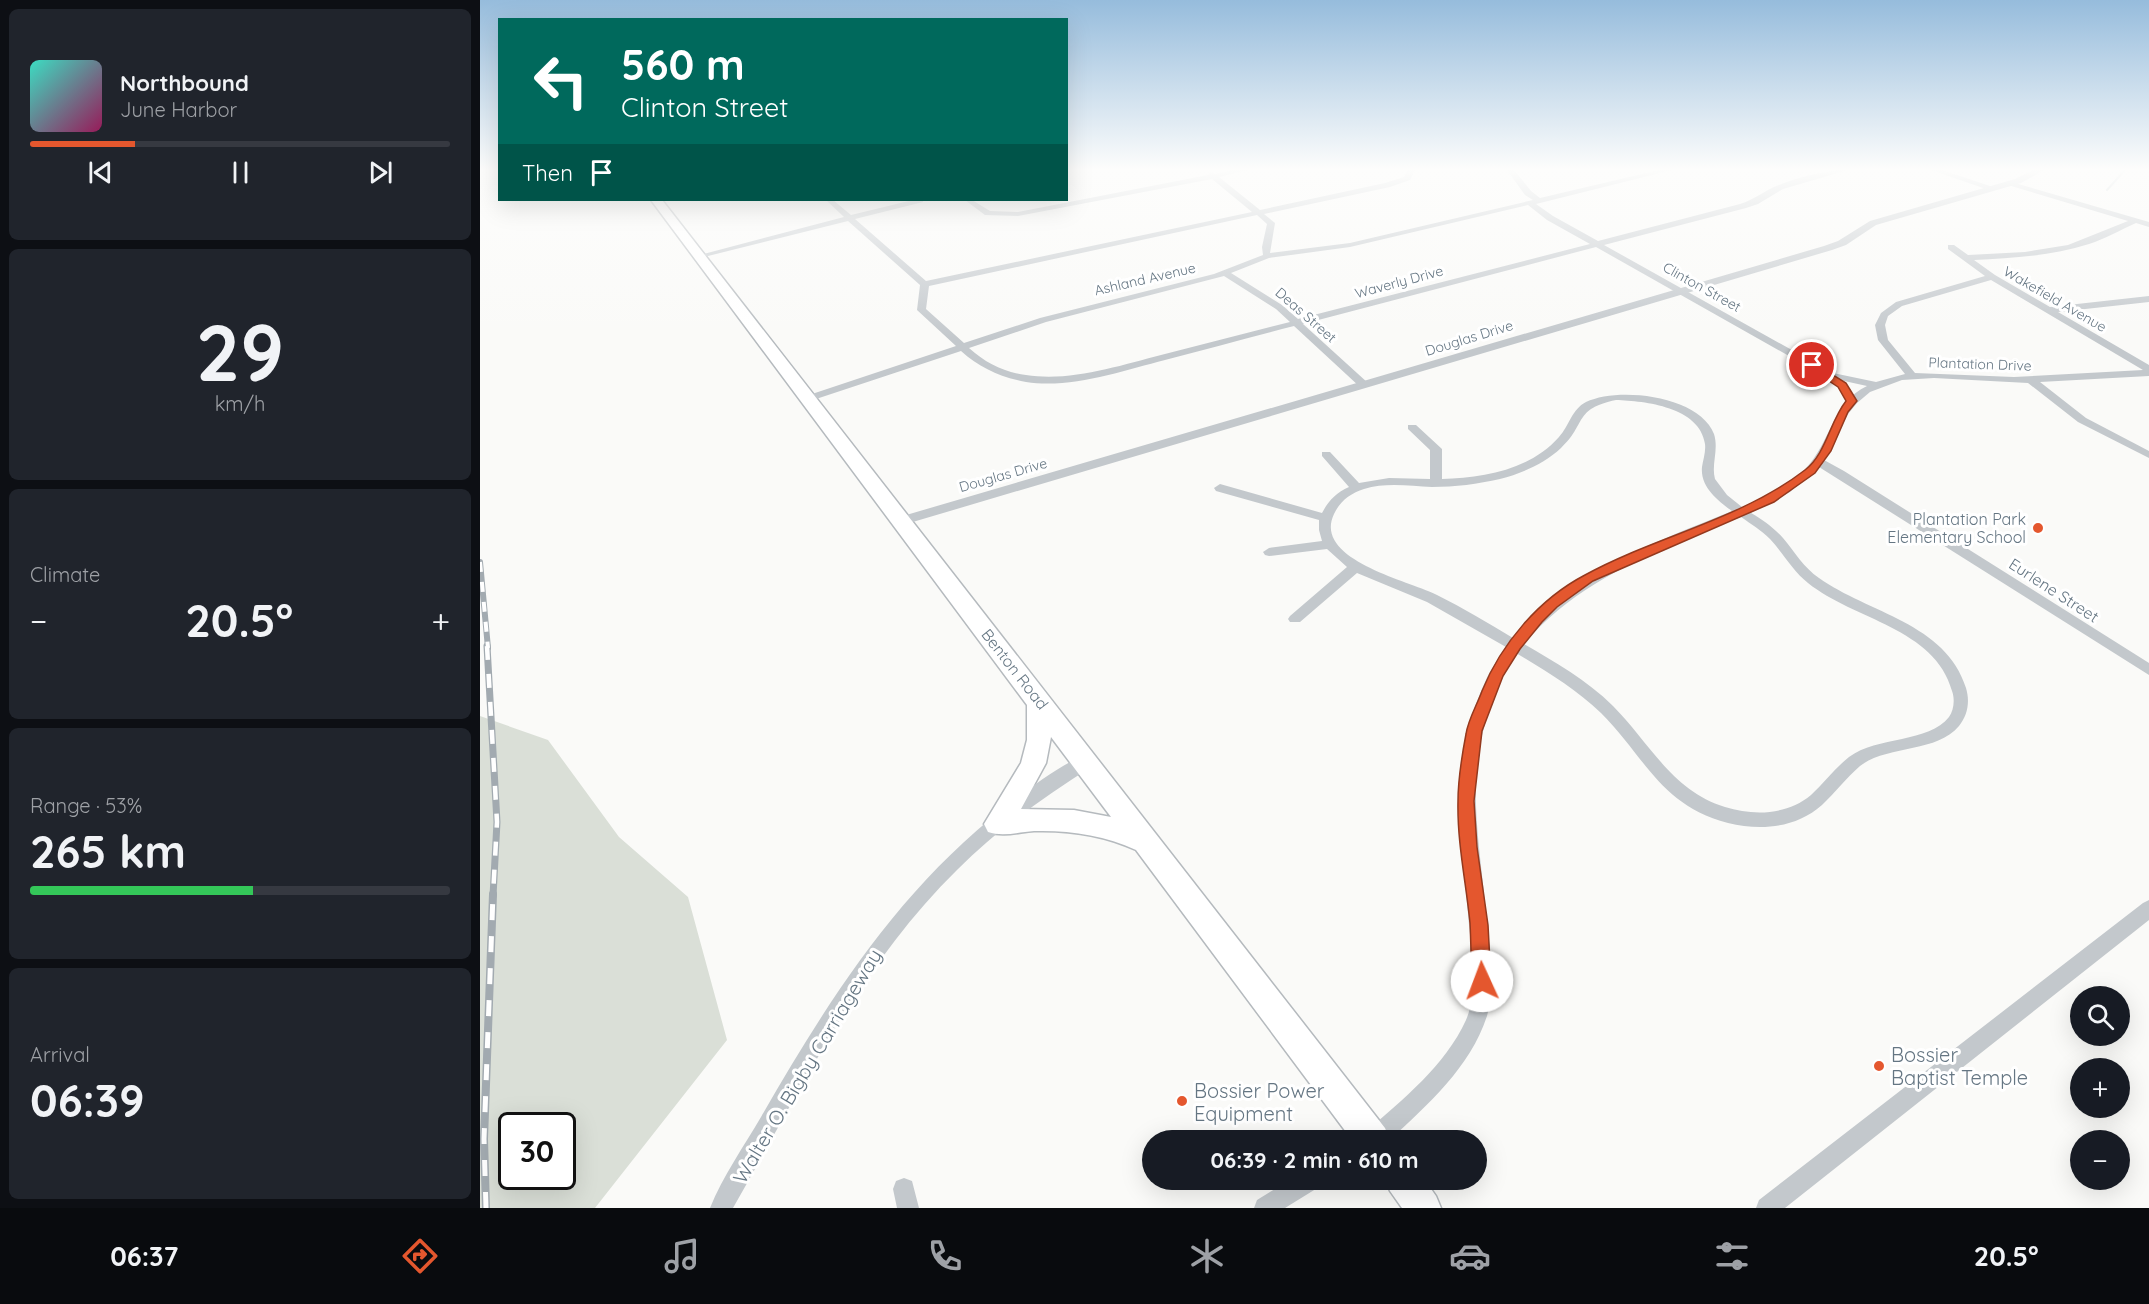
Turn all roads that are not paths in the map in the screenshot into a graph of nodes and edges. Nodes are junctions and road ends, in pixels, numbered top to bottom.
1 (677, 226) edge
2 (816, 226) edge
3 (859, 226) edge
4 (1192, 226) edge
5 (1272, 226) edge
6 (1430, 226) edge
7 (1565, 226) edge
8 (1665, 226) edge
9 (1868, 226) edge
10 (2123, 226) edge
11 (1598, 244) junction
12 (1951, 247) dead end
13 (1267, 255) junction
14 (700, 256) junction
15 (1965, 258) junction
16 (1225, 273) junction
17 (1992, 277) junction
18 (924, 284) junction
19 (1681, 291) junction
20 (2149, 299) edge
21 (2048, 310) junction
22 (1297, 323) junction
23 (962, 346) junction
24 (2149, 371) edge
25 (1830, 375) junction
26 (1912, 376) junction
27 (2030, 380) junction
28 (1364, 385) junction
29 (1878, 385) junction
30 (807, 399) junction
31 (1851, 401) junction
32 (1413, 427) dead end
33 (1326, 454) dead end
34 (2149, 455) edge
35 (1819, 462) junction
36 (1436, 483) junction
37 (1220, 488) dead end
38 (1357, 488) junction
39 (1742, 512) junction
40 (1326, 518) junction
41 (901, 521) junction
42 (1330, 544) junction
43 (1269, 552) dead end
44 (1355, 567) junction
45 (1295, 619) dead end
46 (1515, 646) junction
47 (2149, 670) edge
48 (1039, 702) junction
49 (1085, 762) junction
50 (997, 824) junction
51 (1149, 844) junction
52 (2149, 909) edge
53 (1365, 1130) edge
54 (1384, 1130) edge
55 (1294, 1190) edge
56 (1410, 1190) edge
57 (721, 1208) edge
58 (1265, 1208) edge
59 (1424, 1208) edge
60 (1767, 1208) edge

1 - 14 main road, Benton Road
2 - 14 street
3 - 18 street
4 - 18 street
5 - 13 street
6 - 13 street, Ashland Avenue
7 - 11 street, Clinton Street
8 - 11 street, Waverly Drive
9 - 19 street, Douglas Drive
10 - 15 street
11 - 19 street, Clinton Street
11 - 22 street, Waverly Drive
12 - 15 street, Wakefield Avenue
13 - 16 street, Ashland Avenue
14 - 30 main road, Benton Road
15 - 17 street, Wakefield Avenue
16 - 22 street, Deas Street
16 - 23 street, Ashland Avenue
17 - 21 street, Wakefield Avenue
17 - 26 street
18 - 23 street, Waverly Drive
19 - 25 street, Clinton Street
19 - 28 street, Douglas Drive
20 - 21 street
21 - 24 street, Wakefield Avenue
22 - 23 street, Waverly Drive
22 - 28 street, Deas Street
23 - 30 street, Ashland Avenue
24 - 27 street, Plantation Drive
25 - 29 street, Clinton Street
25 - 31 street, Clinton Street
26 - 27 street, Plantation Drive
26 - 29 street, Plantation Drive
27 - 34 street
28 - 41 street, Douglas Drive
29 - 31 street, Plantation Drive
30 - 41 main road, Benton Road
31 - 35 street
32 - 36 street
33 - 38 street
35 - 39 street
35 - 47 street, Eurlene Street
36 - 38 street
36 - 39 street
37 - 40 street
38 - 40 street
39 - 46 street
39 - 46 street
40 - 42 street
41 - 48 main road, Benton Road
42 - 43 street
42 - 44 street
44 - 45 street
44 - 46 street
46 - 54 street
48 - 49 main road, Benton Road
48 - 50 main road
49 - 50 street, Walter O. Bigby Carriageway
49 - 51 main road, Benton Road
50 - 51 main road
50 - 57 street, Walter O. Bigby Carriageway
51 - 53 main road, Benton Road
52 - 60 street
55 - 58 street
56 - 59 main road

